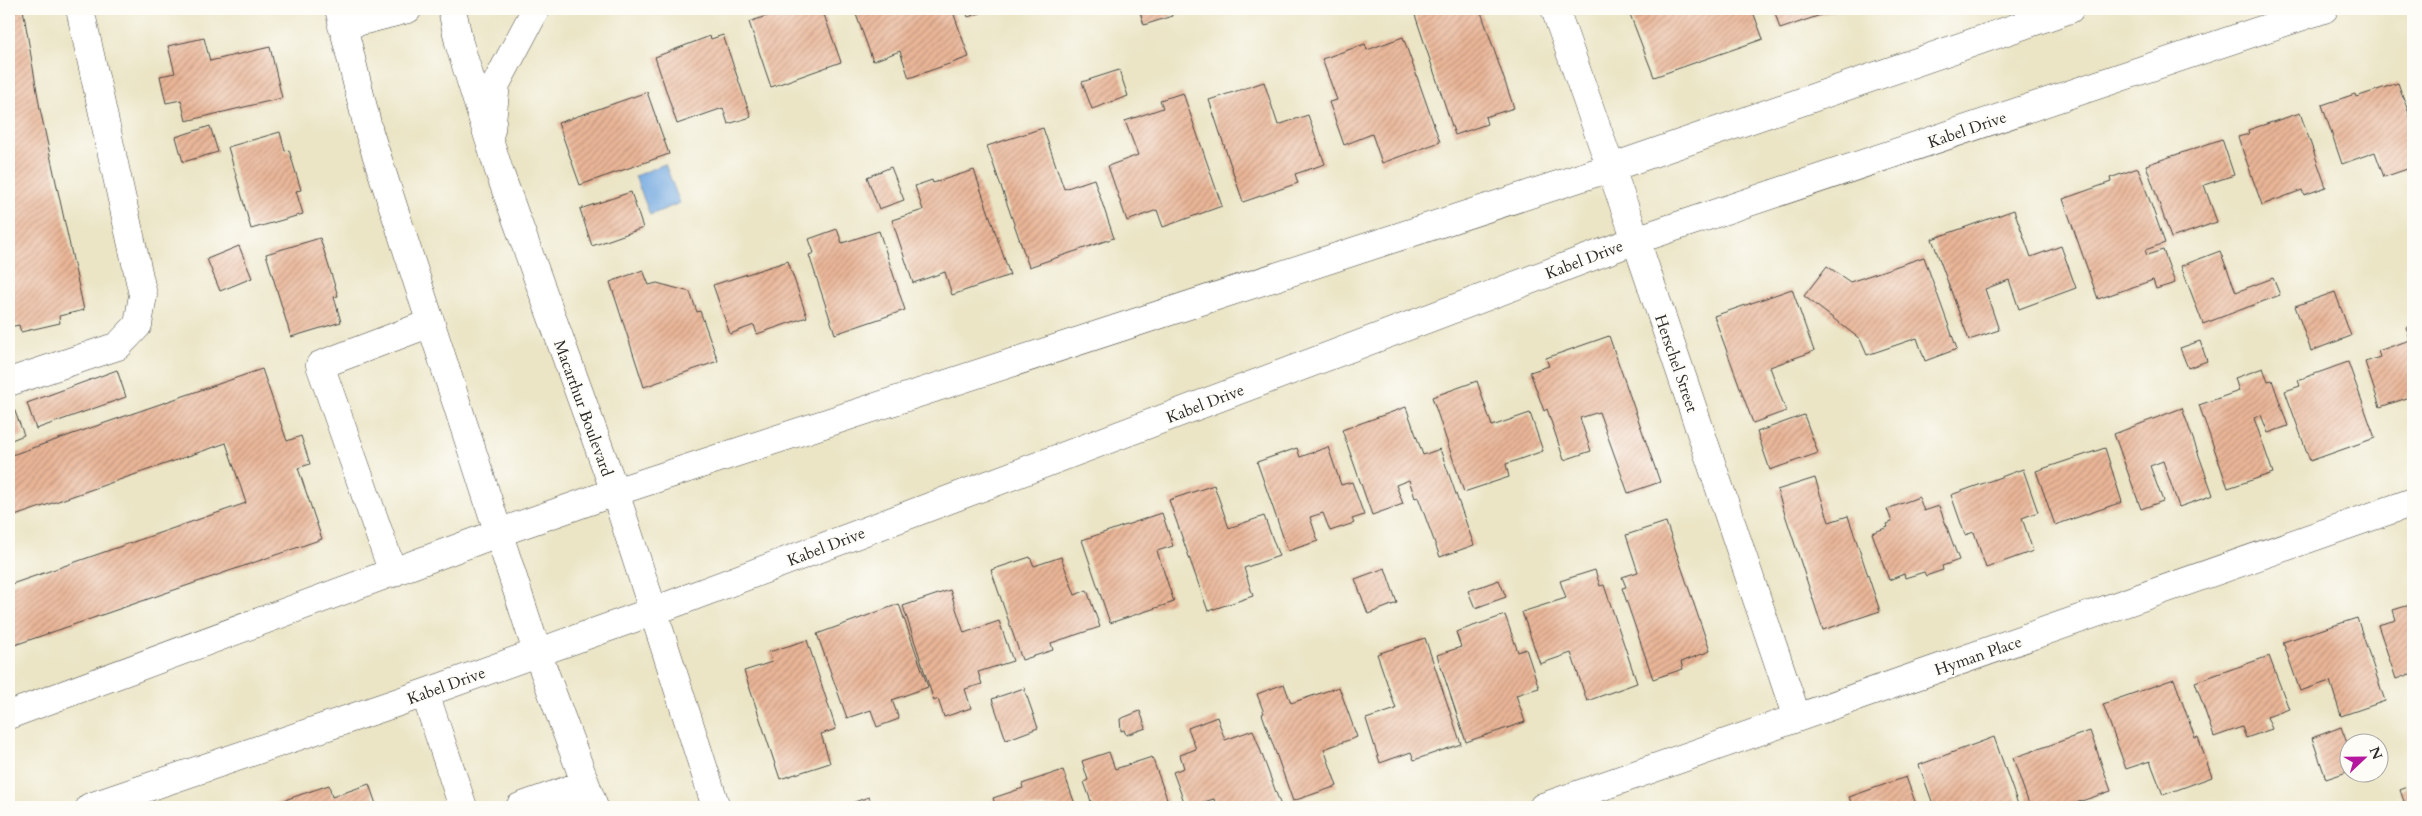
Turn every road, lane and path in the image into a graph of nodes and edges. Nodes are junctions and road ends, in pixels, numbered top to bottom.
1 (80, 9) edge
2 (408, 9) edge
3 (452, 9) edge
4 (536, 9) edge
5 (1555, 9) edge
6 (2070, 9) edge
7 (2324, 9) edge
8 (340, 18) edge
9 (490, 142) junction
10 (1610, 168) junction
11 (1636, 240) junction
12 (431, 323) junction
13 (9, 382) edge
14 (615, 492) junction
15 (2413, 502) edge
16 (498, 533) junction
17 (393, 572) junction
18 (654, 611) junction
19 (537, 652) junction
20 (424, 693) junction
21 (9, 715) edge
22 (1797, 718) junction
23 (590, 796) edge
24 (90, 807) edge
25 (462, 807) edge
26 (520, 807) edge
27 (716, 807) edge
28 (1543, 807) edge

1 - 13 street
2 - 8 street
3 - 9 street, Macarthur Boulevard
4 - 9 street
5 - 10 street, Herschel Street
6 - 10 street
7 - 11 street, Kabel Drive
8 - 12 street
9 - 14 street, Macarthur Boulevard
10 - 11 street, Herschel Street
10 - 14 street
11 - 18 street, Kabel Drive
11 - 22 street, Herschel Street
12 - 16 street
12 - 17 street
14 - 16 street
14 - 18 street, Macarthur Boulevard
15 - 22 street, Hyman Place
16 - 17 street
16 - 19 street
17 - 21 street
18 - 19 street, Kabel Drive
18 - 27 street, Macarthur Boulevard
19 - 20 street, Kabel Drive
19 - 23 street
20 - 24 street, Kabel Drive
20 - 25 street
22 - 28 street, Hyman Place
23 - 26 street

